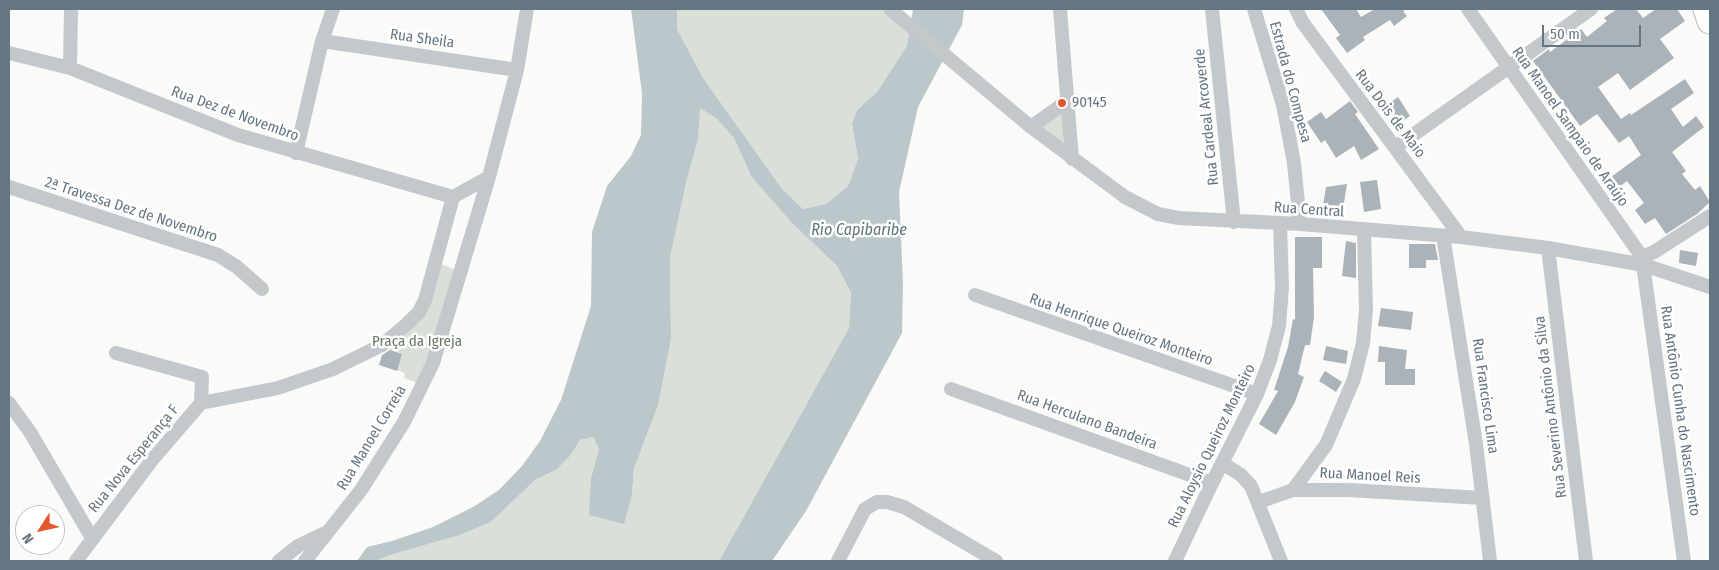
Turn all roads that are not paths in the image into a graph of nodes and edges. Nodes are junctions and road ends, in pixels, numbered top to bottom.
1 (71, 9) edge
2 (333, 9) edge
3 (527, 9) edge
4 (890, 9) edge
5 (1060, 9) edge
6 (1212, 9) edge
7 (1254, 9) edge
8 (1296, 9) edge
9 (1468, 9) edge
10 (1591, 9) edge
11 (1706, 9) edge
12 (1710, 21) edge
13 (322, 41) junction
14 (9, 53) edge
15 (1508, 66) junction
16 (70, 68) junction
17 (517, 70) junction
18 (1066, 102) junction
19 (1031, 128) junction
20 (1396, 148) junction
21 (296, 153) junction
22 (1072, 159) junction
23 (490, 177) junction
24 (9, 187) edge
25 (453, 197) junction
26 (1710, 216) edge
27 (1234, 222) junction
28 (1280, 224) junction
29 (1300, 224) junction
30 (1364, 231) junction
31 (1443, 236) junction
32 (1461, 237) junction
33 (1548, 248) junction
34 (1643, 261) junction
35 (1710, 287) edge
36 (262, 289) dead end
37 (975, 295) dead end
38 (116, 353) dead end
39 (951, 389) dead end
40 (1257, 394) junction
41 (9, 403) edge
42 (200, 403) junction
43 (1222, 463) junction
44 (1212, 483) junction
45 (1292, 490) junction
46 (1482, 498) junction
47 (1258, 502) junction
48 (332, 529) junction
49 (92, 538) junction
50 (76, 561) edge
51 (279, 561) edge
52 (305, 561) edge
53 (838, 561) edge
54 (996, 561) edge
55 (1175, 561) edge
56 (1281, 561) edge
57 (1490, 561) edge
58 (1586, 561) edge
59 (1684, 561) edge

1 - 16 street
2 - 13 street
3 - 17 street, Rua Manoel Correia
4 - 19 street, Rua Central
5 - 18 street
6 - 27 street, Rua Cardeal Arcoverde
7 - 29 street, Estrada do Compesa
8 - 20 street, Rua Dois de Maio
9 - 15 street, Rua Manoel Sampaio de Araújo
10 - 15 street
11 - 12 highway
13 - 17 street, Rua Sheila
13 - 21 street
14 - 16 street, Rua Dez de Novembro
15 - 20 street
15 - 34 street, Rua Manoel Sampaio de Araújo
16 - 21 street, Rua Dez de Novembro
17 - 23 street, Rua Manoel Correia
18 - 19 street
18 - 22 street
19 - 22 street, Rua Central
20 - 32 street, Rua Dois de Maio
21 - 25 street, Rua Dez de Novembro
22 - 27 street, Rua Central
23 - 25 street
23 - 48 street, Rua Manoel Correia
24 - 36 street, 2ª Travessa Dez de Novembro
25 - 42 street, Rua Nova Esperança F
26 - 34 street
27 - 28 street, Rua Central
28 - 29 street, Rua Central
28 - 40 street, Rua Aloysio Queiroz Monteiro
29 - 30 street, Rua Central
30 - 31 street, Rua Central
30 - 45 street
31 - 32 street, Rua Central
31 - 46 street, Rua Francisco Lima
32 - 33 street, Rua Central
33 - 34 street, Rua Central
33 - 58 street, Rua Severino Antônio da Silva
34 - 35 street, Rua Central
34 - 59 street, Rua Antônio Cunha do Nascimento
37 - 40 street, Rua Henrique Queiroz Monteiro
38 - 42 street
39 - 44 street, Rua Herculano Bandeira
40 - 43 street, Rua Aloysio Queiroz Monteiro
41 - 49 street
42 - 49 street, Rua Nova Esperança F
43 - 44 street, Rua Aloysio Queiroz Monteiro
43 - 47 street
44 - 55 street, Rua Aloysio Queiroz Monteiro
45 - 46 street, Rua Manoel Reis
45 - 47 street, Rua Manoel Reis
46 - 57 street, Rua Francisco Lima
47 - 56 street
48 - 51 street
48 - 52 street, Rua Manoel Correia
49 - 50 street, Rua Nova Esperança F
53 - 54 street

